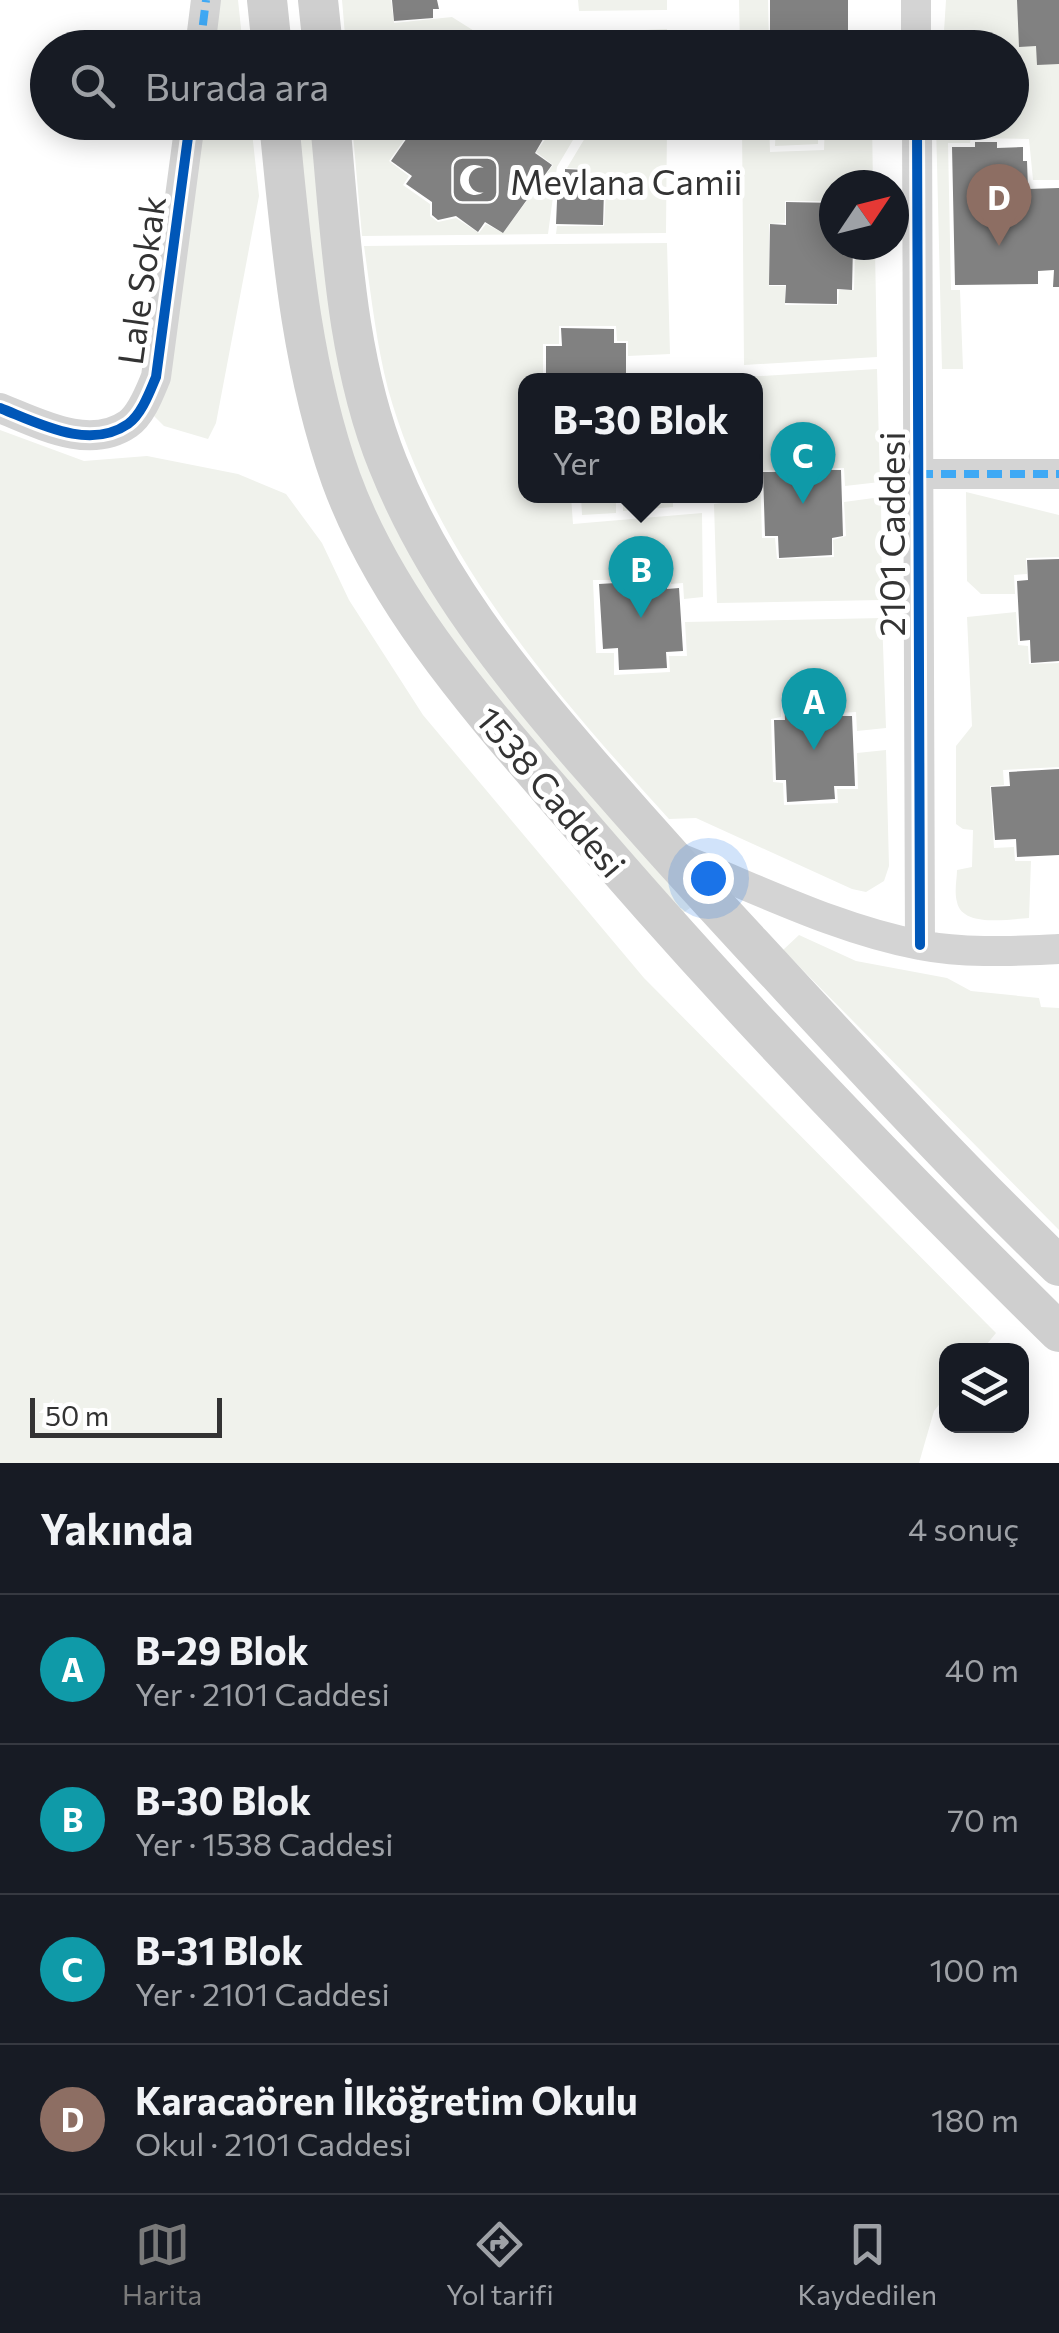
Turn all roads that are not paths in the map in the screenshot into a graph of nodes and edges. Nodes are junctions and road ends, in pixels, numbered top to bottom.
1 (206, 0) edge
2 (268, 0) edge
3 (318, 0) edge
4 (916, 0) edge
5 (202, 30) edge
6 (270, 30) edge
7 (320, 30) edge
8 (916, 30) edge
9 (188, 140) edge
10 (282, 140) edge
11 (332, 140) edge
12 (917, 140) edge
13 (0, 408) edge
14 (918, 474) junction
15 (1059, 474) edge
16 (666, 853) junction
17 (920, 945) junction
18 (1059, 949) edge
19 (1059, 1266) edge
20 (1059, 1332) edge

1 - 5 street
2 - 6 main road
3 - 7 main road
4 - 8 street
9 - 13 street, Lale Sokak
10 - 20 main road, 1538 Caddesi
11 - 16 main road, 1538 Caddesi
12 - 14 street, 2101 Caddesi
14 - 15 street
14 - 17 street, 2101 Caddesi
16 - 17 street
16 - 19 main road, 1538 Caddesi
17 - 18 street

